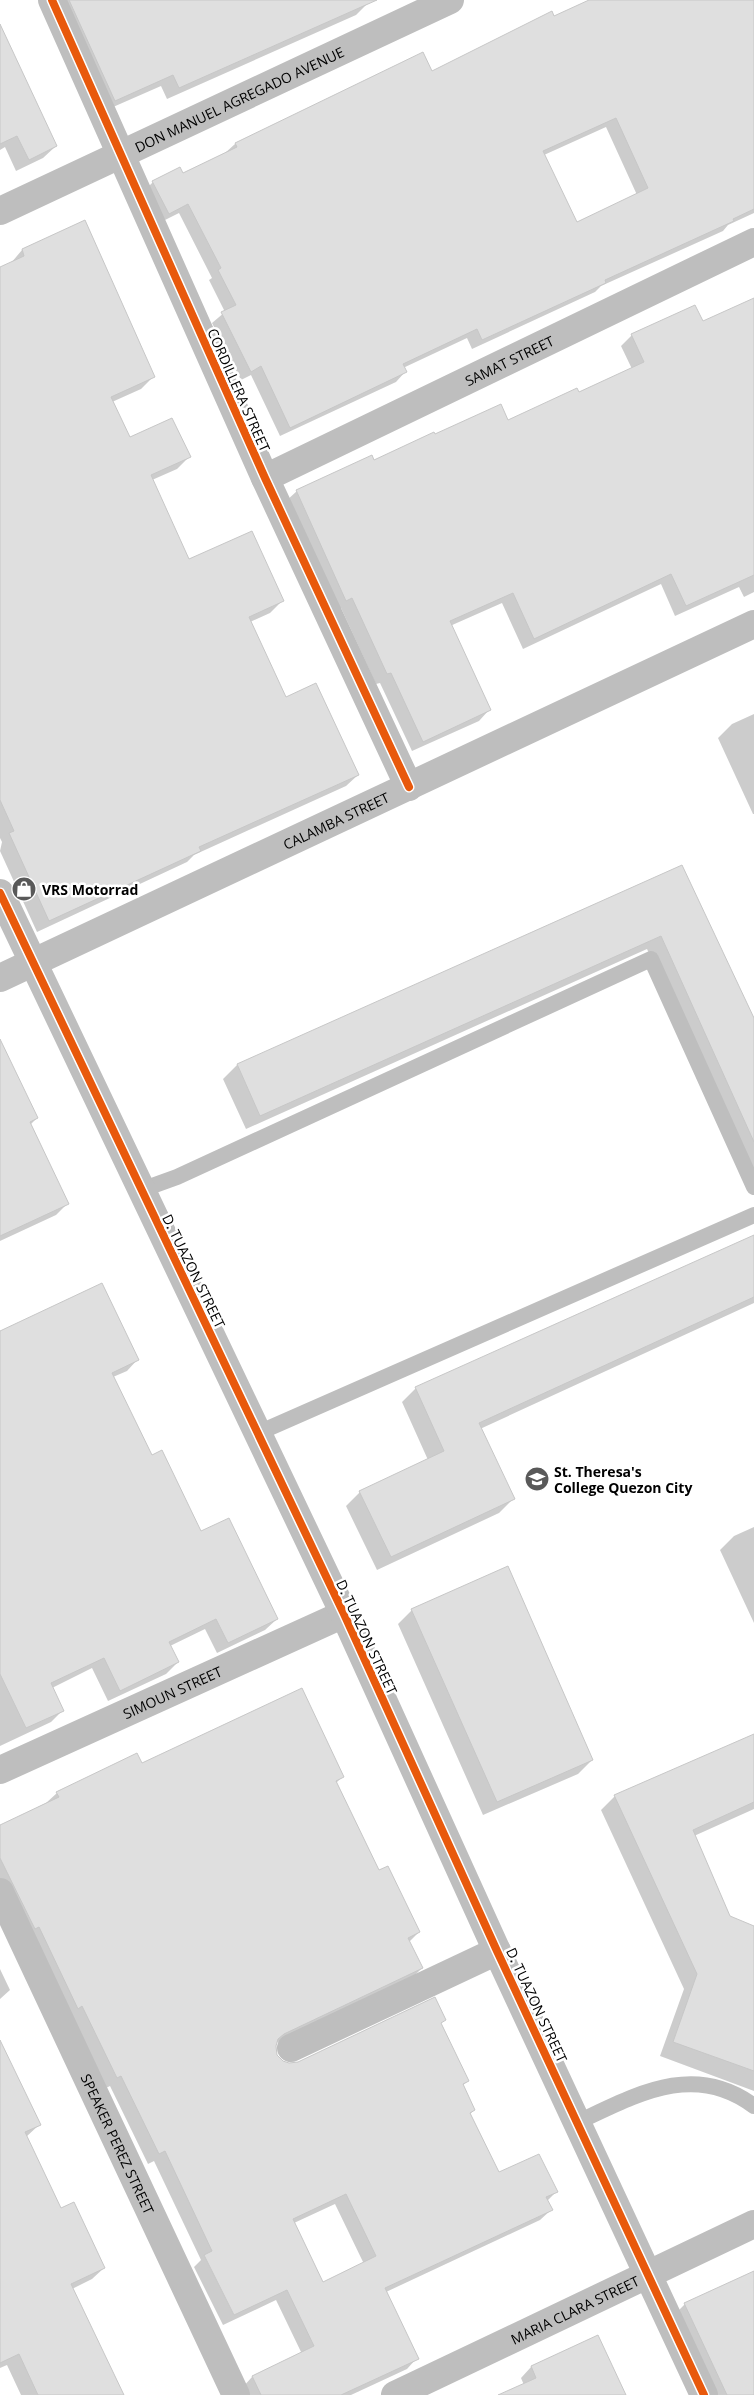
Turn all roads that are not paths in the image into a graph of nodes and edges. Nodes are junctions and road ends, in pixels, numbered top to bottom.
1 (52, 0) edge
2 (450, 0) edge
3 (119, 154) junction
4 (0, 211) edge
5 (754, 242) edge
6 (265, 478) junction
7 (754, 624) edge
8 (409, 787) junction
9 (0, 893) edge
10 (33, 962) junction
11 (0, 978) edge
12 (754, 1188) edge
13 (141, 1190) junction
14 (754, 1215) edge
15 (258, 1432) junction
16 (344, 1614) junction
17 (0, 1770) edge
18 (0, 1892) edge
19 (497, 1951) junction
20 (291, 2048) dead end
21 (754, 2106) edge
22 (578, 2122) junction
23 (754, 2224) edge
24 (649, 2275) junction
25 (236, 2395) edge
26 (395, 2395) edge
27 (704, 2395) edge

1 - 3 street, CORDILLERA STREET
2 - 3 street, DON MANUEL AGREGADO AVENUE
3 - 4 street, DON MANUEL AGREGADO AVENUE
3 - 6 street, CORDILLERA STREET
5 - 6 street, SAMAT STREET
6 - 8 street, CORDILLERA STREET
7 - 8 street, CALAMBA STREET
8 - 10 street, CALAMBA STREET
9 - 10 street, D. TUAZON STREET
10 - 11 street, CALAMBA STREET
10 - 13 street, D. TUAZON STREET
12 - 13 lane
13 - 15 street, D. TUAZON STREET
14 - 15 lane
15 - 16 street, D. TUAZON STREET
16 - 17 street, SIMOUN STREET
16 - 19 street, D. TUAZON STREET
18 - 25 street, SPEAKER PEREZ STREET
19 - 20 street
19 - 22 street, D. TUAZON STREET
21 - 22 lane
22 - 24 street, D. TUAZON STREET
23 - 24 street, MARIA CLARA STREET
24 - 26 street, MARIA CLARA STREET
24 - 27 street, D. TUAZON STREET

